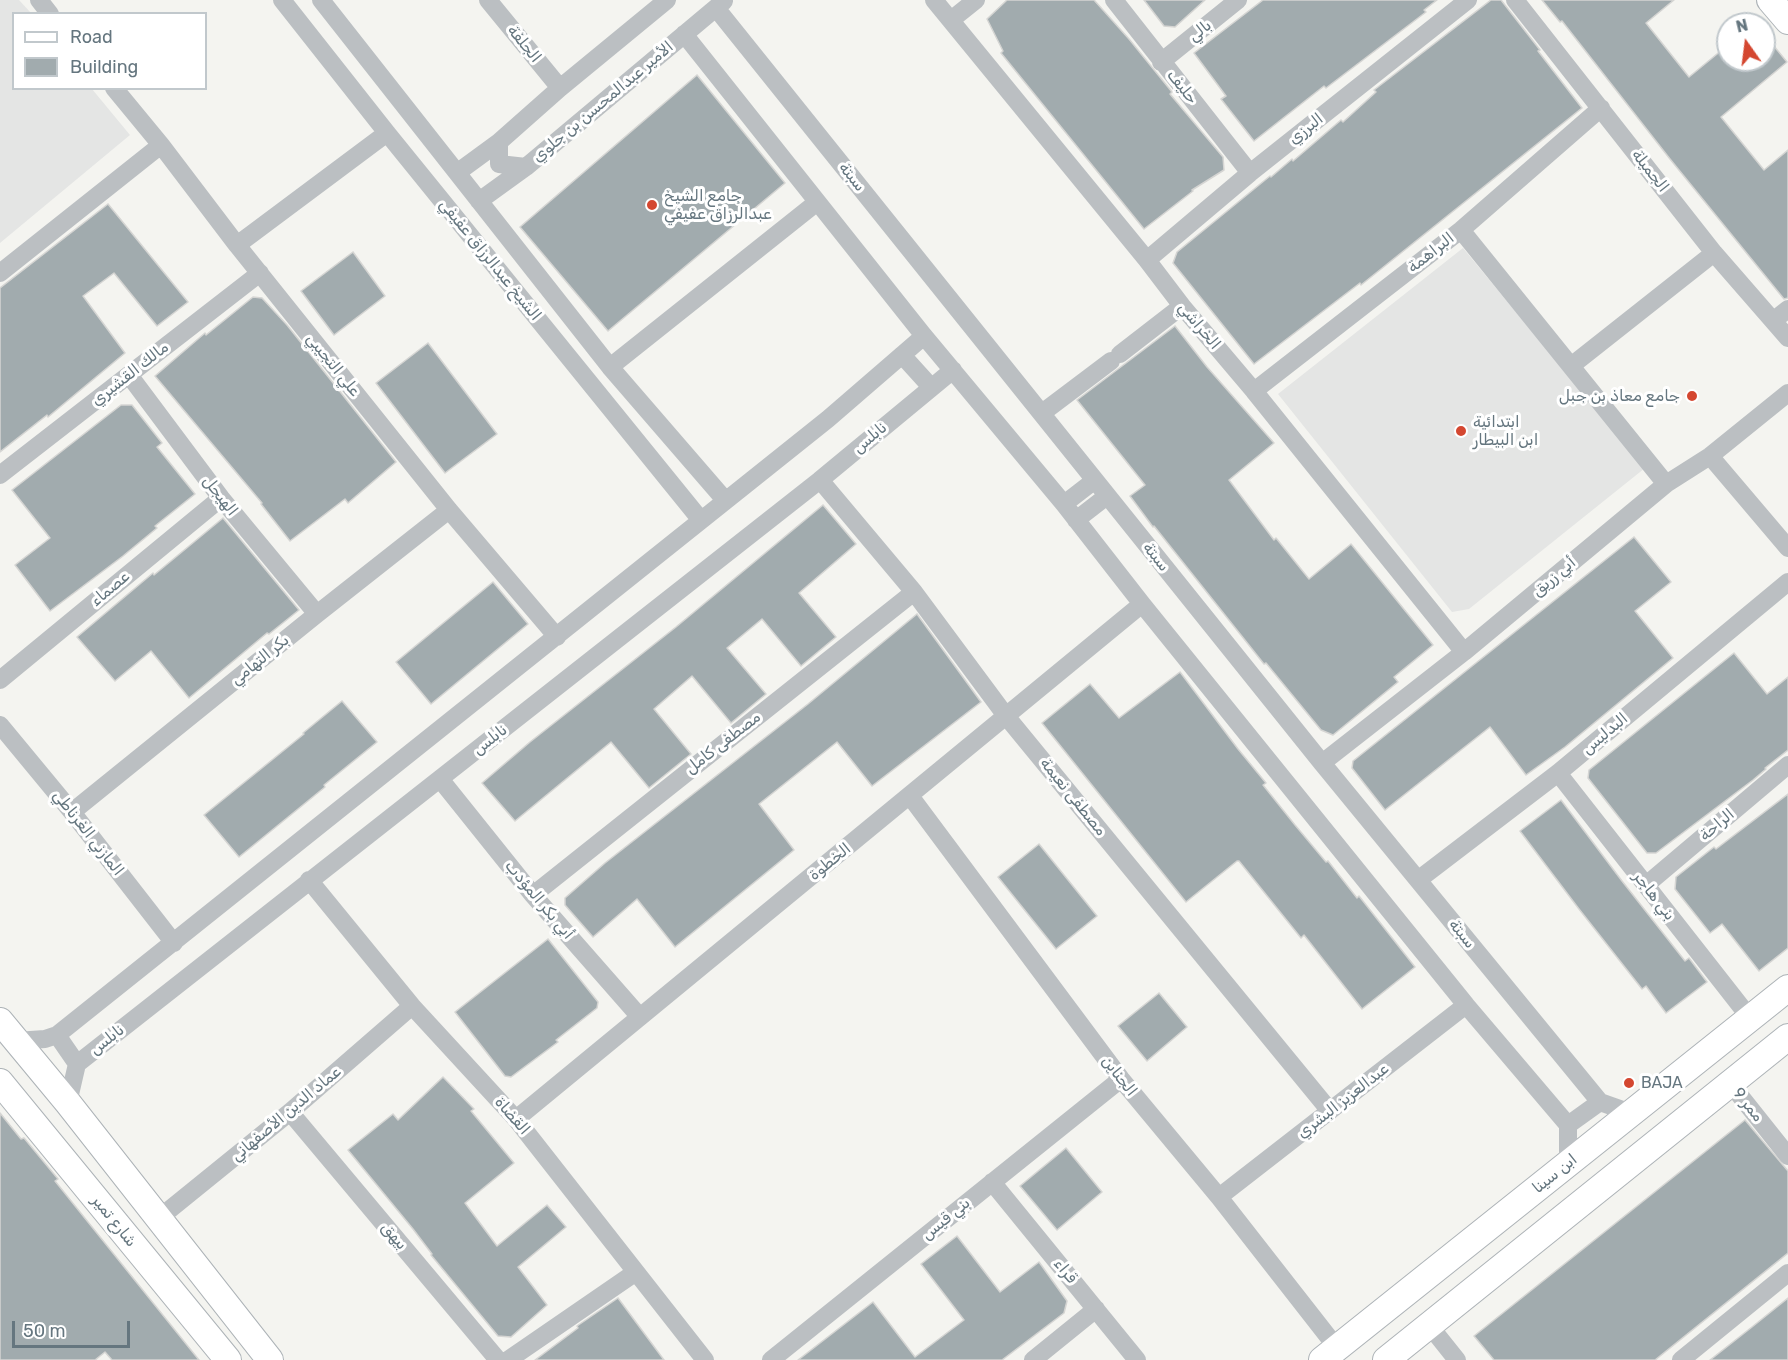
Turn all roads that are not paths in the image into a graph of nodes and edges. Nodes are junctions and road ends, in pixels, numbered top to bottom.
1 (39, 0) edge
2 (282, 0) edge
3 (321, 0) edge
4 (488, 0) edge
5 (667, 0) edge
6 (934, 0) edge
7 (976, 0) edge
8 (1114, 0) edge
9 (1238, 0) edge
10 (1468, 0) edge
11 (1515, 0) edge
12 (1770, 0) edge
13 (721, 4) edge
14 (48, 12) edge
15 (951, 20) junction
16 (1788, 21) edge
17 (684, 34) junction
18 (1161, 62) junction
19 (560, 88) junction
20 (116, 90) edge
21 (1601, 108) junction
22 (387, 133) junction
23 (499, 142) junction
24 (161, 145) junction
25 (526, 167) junction
26 (458, 172) junction
27 (1250, 173) junction
28 (479, 201) junction
29 (816, 203) junction
30 (1461, 230) junction
31 (237, 245) junction
32 (1714, 253) junction
33 (1148, 261) junction
34 (0, 273) edge
35 (260, 273) junction
36 (1182, 306) junction
37 (1788, 309) edge
38 (1773, 320) junction
39 (924, 336) junction
40 (1788, 338) edge
41 (902, 355) junction
42 (610, 366) junction
43 (1571, 366) junction
44 (952, 370) junction
45 (129, 375) junction
46 (931, 387) junction
47 (1254, 391) junction
48 (1788, 393) edge
49 (1042, 413) junction
50 (1710, 456) junction
51 (0, 475) edge
52 (706, 477) junction
53 (820, 480) junction
54 (1095, 480) junction
55 (1666, 484) junction
56 (1107, 496) junction
57 (221, 498) junction
58 (683, 498) junction
59 (725, 500) junction
60 (1064, 504) junction
61 (449, 510) junction
62 (700, 519) junction
63 (1076, 520) junction
64 (1788, 548) edge
65 (1788, 582) edge
66 (914, 592) junction
67 (1142, 604) junction
68 (317, 614) junction
69 (557, 637) junction
70 (1464, 652) junction
71 (0, 680) edge
72 (1006, 716) junction
73 (0, 725) edge
74 (1322, 763) junction
75 (1788, 765) edge
76 (1558, 773) junction
77 (440, 779) junction
78 (910, 796) junction
79 (72, 812) junction
80 (309, 880) junction
81 (1418, 880) junction
82 (1646, 885) junction
83 (533, 895) junction
84 (174, 943) junction
85 (1788, 988) edge
86 (1466, 1005) junction
87 (412, 1006) junction
88 (640, 1017) junction
89 (1750, 1018) junction
90 (0, 1021) edge
91 (57, 1035) junction
92 (1788, 1037) edge
93 (16, 1041) junction
94 (77, 1064) junction
95 (1121, 1079) junction
96 (0, 1082) edge
97 (1730, 1083) junction
98 (1600, 1102) junction
99 (68, 1103) junction
100 (1330, 1111) junction
101 (290, 1112) junction
102 (1631, 1113) junction
103 (516, 1119) junction
104 (1568, 1125) junction
105 (1788, 1156) edge
106 (1568, 1163) junction
107 (992, 1182) junction
108 (1219, 1197) junction
109 (158, 1219) junction
110 (636, 1272) junction
111 (1788, 1273) edge
112 (1096, 1309) junction
113 (237, 1319) junction
114 (1429, 1325) junction
115 (211, 1339) junction
116 (1329, 1354) edge
117 (228, 1360) edge
118 (270, 1360) edge
119 (498, 1360) edge
120 (508, 1360) edge
121 (705, 1360) edge
122 (771, 1360) edge
123 (1033, 1360) edge
124 (1137, 1360) edge
125 (1386, 1360) edge
126 (1456, 1360) edge
127 (1681, 1360) edge

1 - 14 street
2 - 22 street, الشيخ عبدالرزاق عفيفي
3 - 26 street, الشيخ عبدالرزاق عفيفي
4 - 19 street, الجلفة
5 - 19 street
6 - 15 street, الخراشي
7 - 15 street
8 - 18 street, حليف
9 - 18 street, بالي
10 - 27 street, البرزي
11 - 21 street, الجميلة
12 - 16 street
13 - 17 street, الأمير عبدالمحسن بن جلوي
13 - 49 street, سبتة
15 - 33 street, الخراشي
17 - 25 street, الأمير عبدالمحسن بن جلوي
17 - 29 street
18 - 27 street, حليف
19 - 23 street
20 - 24 street, علي التجيبي
21 - 30 street, البراهمة
21 - 32 street, الجميلة
22 - 31 street
22 - 58 street, الشيخ عبدالرزاق عفيفي
23 - 25 street
23 - 26 street
24 - 31 street, علي التجيبي
24 - 34 street
25 - 28 street, الأمير عبدالمحسن بن جلوي
26 - 28 street, الشيخ عبدالرزاق عفيفي
27 - 33 street, البرزي
28 - 42 street, الشيخ عبدالرزاق عفيفي
29 - 39 street
29 - 42 street
30 - 43 street
30 - 47 street, البراهمة
31 - 35 street, علي التجيبي
32 - 38 street, الجميلة
32 - 43 street
33 - 36 street, الخراشي
35 - 45 street, مالك القشيري
35 - 61 street, علي التجيبي
36 - 47 street, الخراشي
36 - 49 street
37 - 38 street
38 - 40 street, الجميلة
39 - 41 street
39 - 44 street
41 - 46 street
41 - 59 street
42 - 52 street, الشيخ عبدالرزاق عفيفي
43 - 55 street
44 - 46 street, نابلس
44 - 60 street
45 - 51 street, مالك القشيري
45 - 57 street, الهيجل
46 - 53 street, نابلس
47 - 70 street, الخراشي
48 - 50 street, أبي زريق
49 - 54 street, سبتة
50 - 55 street, أبي زريق
50 - 64 street
52 - 58 street
52 - 59 street, الشيخ عبدالرزاق عفيفي
53 - 66 street, مصطفى نعيمة
53 - 77 street, نابلس
54 - 56 street, سبتة
54 - 60 street
55 - 70 street, أبي زريق
56 - 63 street
56 - 74 street, سبتة
57 - 68 street, الهيجل
57 - 71 street, عصماء
58 - 62 street, الشيخ عبدالرزاق عفيفي
59 - 62 street
60 - 63 street
61 - 68 street, بكر التهامي
61 - 69 street, علي التجيبي
62 - 69 street
63 - 67 street
65 - 76 street, البدليس
66 - 72 street, مصطفى نعيمة
66 - 83 street, مصطفى كامل
67 - 72 street, الخطوة
67 - 86 street
68 - 79 street, بكر التهامي
69 - 84 street
70 - 74 street, أبي زريق
72 - 78 street, الخطوة
72 - 100 street, مصطفى نعيمة
73 - 79 street, المازني الغرناطي
74 - 81 street, سبتة
75 - 82 street, الراحة
76 - 81 street, البدليس
76 - 82 street, بني هاجر
77 - 80 street, نابلس
77 - 83 street, أبي بكر المؤدب
78 - 88 street, الخطوة
78 - 95 street, الجناين
79 - 84 street, المازني الغرناطي
80 - 87 street, القضاة
80 - 94 street, نابلس
81 - 98 street, سبتة
82 - 89 street, بني هاجر
83 - 88 street, أبي بكر المؤدب
84 - 91 street
85 - 89 street, ابن سينا
86 - 100 street, عبدالعزيز البشري
86 - 104 street
87 - 101 street, عماد الدين الأصفهاني
87 - 103 street, القضاة
88 - 103 street, الخطوة
89 - 102 street, ابن سينا
90 - 93 street
91 - 93 street
91 - 94 street
92 - 97 street
93 - 99 street
94 - 99 street, نابلس
95 - 107 street, بني قيس
95 - 108 street, الجناين
96 - 115 street, شارع تمير
97 - 105 street, ممر 9
97 - 114 street
98 - 102 street
98 - 104 street
99 - 109 street
100 - 108 street, عبدالعزيز البشري
101 - 109 street, عماد الدين الأصفهاني
101 - 119 street, بيهق
102 - 106 street, ابن سينا
103 - 110 street, القضاة
104 - 106 street
106 - 116 street, ابن سينا
107 - 112 street, قراء
107 - 122 street, بني قيس
108 - 116 street, الجناين
109 - 113 street
110 - 120 street
110 - 121 street, القضاة
111 - 127 street
112 - 123 street
112 - 124 street, قراء
113 - 115 street
113 - 118 street
114 - 125 street
114 - 126 street
115 - 117 street, شارع تمير

